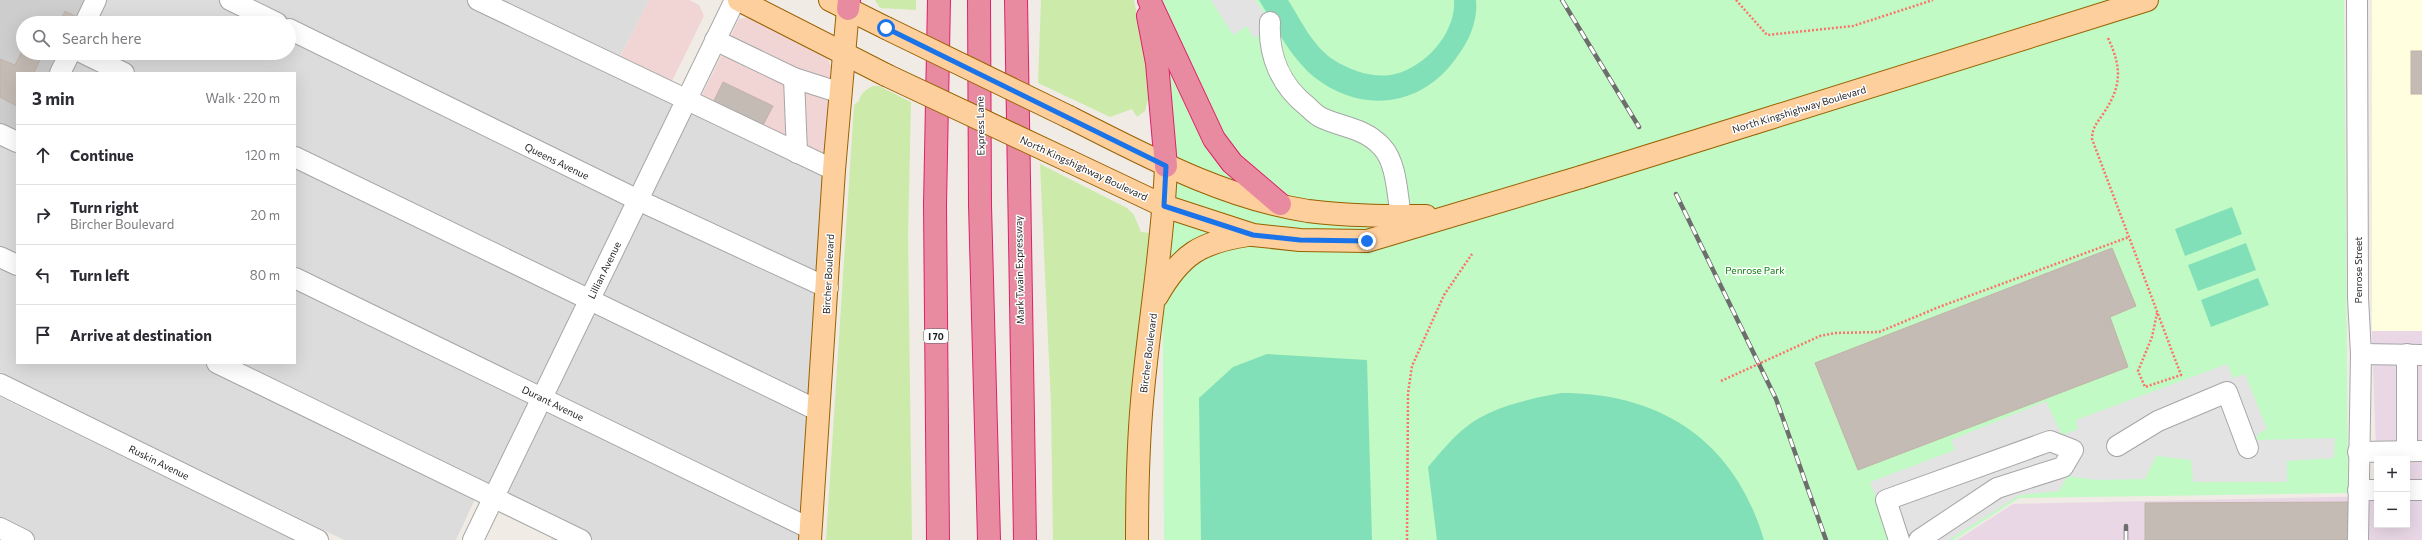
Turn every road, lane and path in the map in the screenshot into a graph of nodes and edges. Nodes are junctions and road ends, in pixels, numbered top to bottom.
1 (96, 0) edge
2 (230, 0) edge
3 (478, 0) edge
4 (735, 0) edge
5 (739, 0) edge
6 (939, 0) edge
7 (979, 0) edge
8 (1016, 0) edge
9 (1144, 0) edge
10 (1149, 0) edge
11 (1736, 0) edge
12 (1933, 0) edge
13 (2147, 0) edge
14 (2357, 0) edge
15 (842, 3) edge
16 (88, 16) edge
17 (263, 16) edge
18 (1270, 22) dead end
19 (296, 32) edge
20 (2108, 38) dead end
21 (715, 40) junction
22 (844, 54) junction
23 (66, 60) edge
24 (97, 60) edge
25 (60, 72) edge
26 (122, 72) edge
27 (794, 78) junction
28 (840, 93) junction
29 (686, 101) junction
30 (0, 134) edge
31 (16, 142) edge
32 (797, 153) junction
33 (296, 156) edge
34 (1166, 166) junction
35 (834, 170) junction
36 (638, 200) junction
37 (1280, 204) junction
38 (1164, 206) junction
39 (1402, 216) junction
40 (1452, 216) junction
41 (1253, 235) junction
42 (2129, 237) junction
43 (1472, 254) dead end
44 (0, 257) edge
45 (16, 265) edge
46 (296, 278) edge
47 (828, 288) junction
48 (590, 300) junction
49 (1153, 302) junction
50 (2157, 313) junction
51 (2361, 354) junction
52 (2415, 354) edge
53 (219, 364) edge
54 (1721, 381) dead end
55 (0, 384) edge
56 (542, 398) junction
57 (2414, 404) edge
58 (819, 411) junction
59 (2117, 446) dead end
60 (2248, 448) dead end
61 (2414, 451) edge
62 (2358, 452) junction
63 (2368, 490) edge
64 (2410, 490) edge
65 (2422, 490) edge
66 (494, 498) junction
67 (0, 528) edge
68 (811, 534) edge
69 (938, 539) edge
70 (24, 540) edge
71 (318, 540) edge
72 (473, 540) edge
73 (580, 540) edge
74 (988, 540) edge
75 (1024, 540) edge
76 (1137, 540) edge
77 (1407, 540) edge
78 (1899, 540) edge
79 (1919, 540) edge
80 (2358, 540) edge

1 - 16 street
2 - 17 street
3 - 29 street
4 - 21 street, Lillian Avenue
5 - 22 main road, North Kingshighway Boulevard
6 - 69 highway, I 70
7 - 74 highway, Express Lane
8 - 75 highway, Mark Twain Expressway
9 - 34 highway
10 - 37 highway
11 - 12 path
13 - 40 main road, North Kingshighway Boulevard, bridge
14 - 51 street, Penrose Street
15 - 22 main road, Bircher Boulevard
15 - 34 main road, North Kingshighway Boulevard, bridge
18 - 39 street
19 - 36 street, Queens Avenue
20 - 42 path
21 - 27 street
21 - 29 street, Lillian Avenue
22 - 28 main road, Bircher Boulevard
22 - 38 main road, North Kingshighway Boulevard, bridge
23 - 25 street
24 - 26 street
27 - 28 street
27 - 32 street
28 - 35 main road, Bircher Boulevard
29 - 32 street
29 - 36 street, Lillian Avenue
30 - 31 street
32 - 35 street
33 - 48 street
34 - 37 main road, North Kingshighway Boulevard
34 - 38 main road, Bircher Boulevard
35 - 47 main road, Bircher Boulevard
36 - 47 street, Queens Avenue
36 - 48 street, Lillian Avenue
37 - 39 main road, North Kingshighway Boulevard
38 - 41 main road, North Kingshighway Boulevard
38 - 49 main road, Bircher Boulevard
39 - 40 main road, North Kingshighway Boulevard
40 - 41 main road, North Kingshighway Boulevard
41 - 49 main road
42 - 50 path
42 - 54 path, bridge
43 - 77 path
44 - 45 street
46 - 56 street, Durant Avenue
47 - 58 main road, Bircher Boulevard
48 - 56 street, Lillian Avenue
48 - 58 street
49 - 76 main road, Bircher Boulevard
50 - 50 path
51 - 52 street
51 - 62 street, Penrose Street
52 - 57 street
53 - 66 street
55 - 71 street, Ruskin Avenue
56 - 66 street, Lillian Avenue
56 - 68 street, Durant Avenue
57 - 61 street
58 - 68 main road, Bircher Boulevard
59 - 60 street
61 - 62 street
62 - 63 street, Penrose Street
63 - 80 street, Penrose Street
64 - 65 street
66 - 72 street, Lillian Avenue
66 - 73 street
67 - 70 street
78 - 79 street

